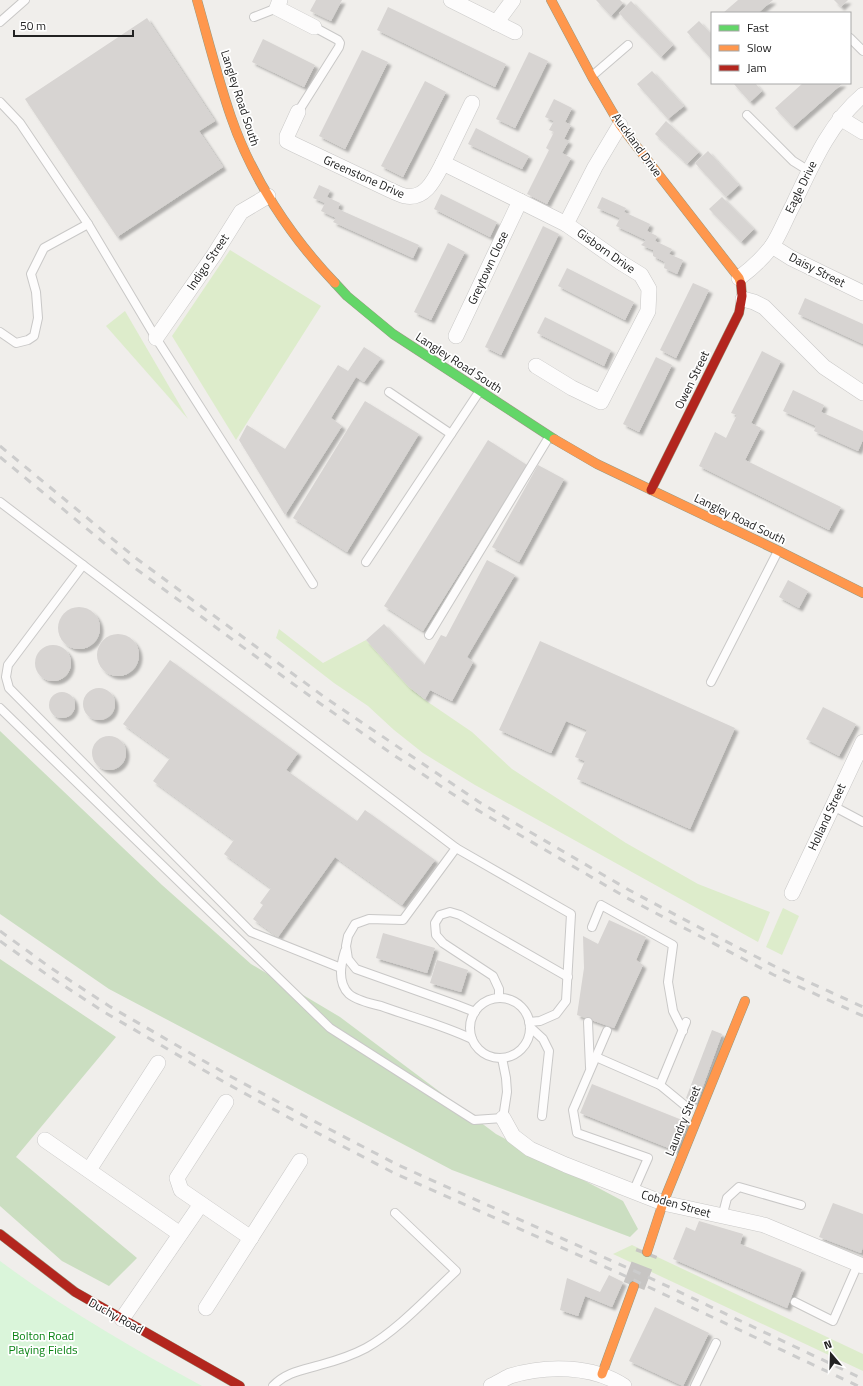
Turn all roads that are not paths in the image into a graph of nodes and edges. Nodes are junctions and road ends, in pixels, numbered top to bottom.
1 (26, 0) edge
2 (197, 0) edge
3 (451, 0) edge
4 (513, 0) edge
5 (551, 0) edge
6 (279, 4) edge
7 (254, 17) dead end
8 (0, 22) edge
9 (496, 23) junction
10 (314, 27) joint
11 (515, 32) dead end
12 (851, 39) edge
13 (628, 46) dead end
14 (863, 51) edge
15 (592, 77) junction
16 (863, 95) edge
17 (0, 102) edge
18 (472, 103) dead end
19 (298, 112) joint
20 (747, 115) dead end
21 (840, 118) junction
22 (620, 125) junction
23 (863, 132) edge
24 (443, 163) junction
25 (809, 171) junction
26 (268, 196) junction
27 (520, 201) junction
28 (88, 224) junction
29 (566, 224) junction
30 (772, 246) junction
31 (739, 278) junction
32 (863, 293) edge
33 (743, 299) junction
34 (0, 332) edge
35 (456, 336) dead end
36 (156, 338) junction
37 (536, 366) dead end
38 (479, 391) junction
39 (389, 392) dead end
40 (863, 393) edge
41 (451, 434) junction
42 (549, 436) junction
43 (651, 490) junction
44 (0, 502) edge
45 (778, 550) junction
46 (366, 562) dead end
47 (83, 565) junction
48 (313, 584) dead end
49 (863, 593) edge
50 (428, 635) dead end
51 (710, 682) dead end
52 (0, 708) edge
53 (863, 742) edge
54 (833, 806) junction
55 (863, 822) edge
56 (456, 848) junction
57 (792, 894) dead end
58 (592, 927) dead end
59 (346, 946) junction
60 (340, 968) junction
61 (568, 977) junction
62 (499, 998) junction
63 (744, 1001) dead end
64 (475, 1012) junction
65 (588, 1022) dead end
66 (686, 1022) dead end
67 (530, 1024) junction
68 (607, 1031) dead end
69 (683, 1031) junction
70 (472, 1039) junction
71 (596, 1057) junction
72 (502, 1058) junction
73 (158, 1063) dead end
74 (590, 1071) junction
75 (660, 1085) junction
76 (226, 1102) dead end
77 (688, 1108) dead end
78 (542, 1116) dead end
79 (503, 1118) junction
80 (46, 1140) dead end
81 (300, 1161) dead end
82 (89, 1170) junction
83 (633, 1192) junction
84 (663, 1203) junction
85 (201, 1204) junction
86 (801, 1205) dead end
87 (395, 1213) dead end
88 (722, 1217) junction
89 (0, 1234) edge
90 (180, 1234) junction
91 (251, 1238) junction
92 (647, 1252) tunnel mouth
93 (861, 1265) edge
94 (634, 1286) tunnel mouth
95 (795, 1302) dead end
96 (206, 1308) dead end
97 (122, 1319) junction
98 (716, 1343) dead end
99 (602, 1374) junction
100 (240, 1386) edge
101 (273, 1386) edge
102 (491, 1386) edge
103 (624, 1386) edge
104 (695, 1386) edge

1 - 8 lane
2 - 26 street, Langley Road South
3 - 9 street
4 - 9 street
5 - 15 street, Auckland Drive
6 - 7 lane
6 - 10 street
9 - 11 street
10 - 19 lane
12 - 14 lane
13 - 15 lane
15 - 22 street, Auckland Drive
16 - 21 street, Eagle Drive
17 - 28 lane
18 - 24 street
19 - 24 street, Greenstone Drive
20 - 25 lane
21 - 23 street
21 - 25 street, Eagle Drive
22 - 29 street, Gisborn Drive
22 - 31 street, Auckland Drive
24 - 27 street
25 - 30 street, Eagle Drive
26 - 36 street, Indigo Street
26 - 38 street, Langley Road South
27 - 29 street
27 - 35 street, Greytown Close
28 - 34 lane
28 - 36 lane
29 - 37 street, Gisborn Drive
30 - 31 street, Eagle Drive
30 - 32 street, Daisy Street
31 - 33 street, Owen Street
33 - 40 street
33 - 43 street, Owen Street
36 - 48 lane
38 - 41 lane
38 - 42 street, Langley Road South
39 - 41 lane
41 - 46 lane
42 - 43 street, Langley Road South
42 - 50 lane
43 - 45 street, Langley Road South
44 - 47 lane
45 - 49 street, Langley Road South
45 - 51 lane
47 - 56 lane
47 - 60 lane
52 - 79 lane
53 - 54 street, Holland Street
54 - 55 lane
54 - 57 street, Holland Street
56 - 59 lane
56 - 61 lane
58 - 69 lane
59 - 60 lane
59 - 64 lane
60 - 70 lane
61 - 62 lane
61 - 67 lane
62 - 64 lane
62 - 67 lane
63 - 84 street, Laundry Street
64 - 70 lane
65 - 74 lane
66 - 69 lane
67 - 72 lane
67 - 78 lane
68 - 71 lane
69 - 75 lane
70 - 72 lane
71 - 74 lane
71 - 75 lane
72 - 79 lane
73 - 82 street
74 - 83 lane
75 - 77 lane
76 - 85 street
79 - 83 street, Cobden Street
80 - 82 street
81 - 91 street
82 - 90 street
83 - 84 street, Cobden Street
84 - 88 street, Cobden Street
84 - 92 street, Laundry Street
85 - 90 street
85 - 91 street
86 - 88 lane
87 - 101 lane
88 - 93 street, Cobden Street
89 - 97 street, Duchy Road
90 - 97 street
91 - 96 street
93 - 95 lane
94 - 99 street
97 - 100 street, Duchy Road
98 - 104 lane
99 - 102 street
99 - 103 street

